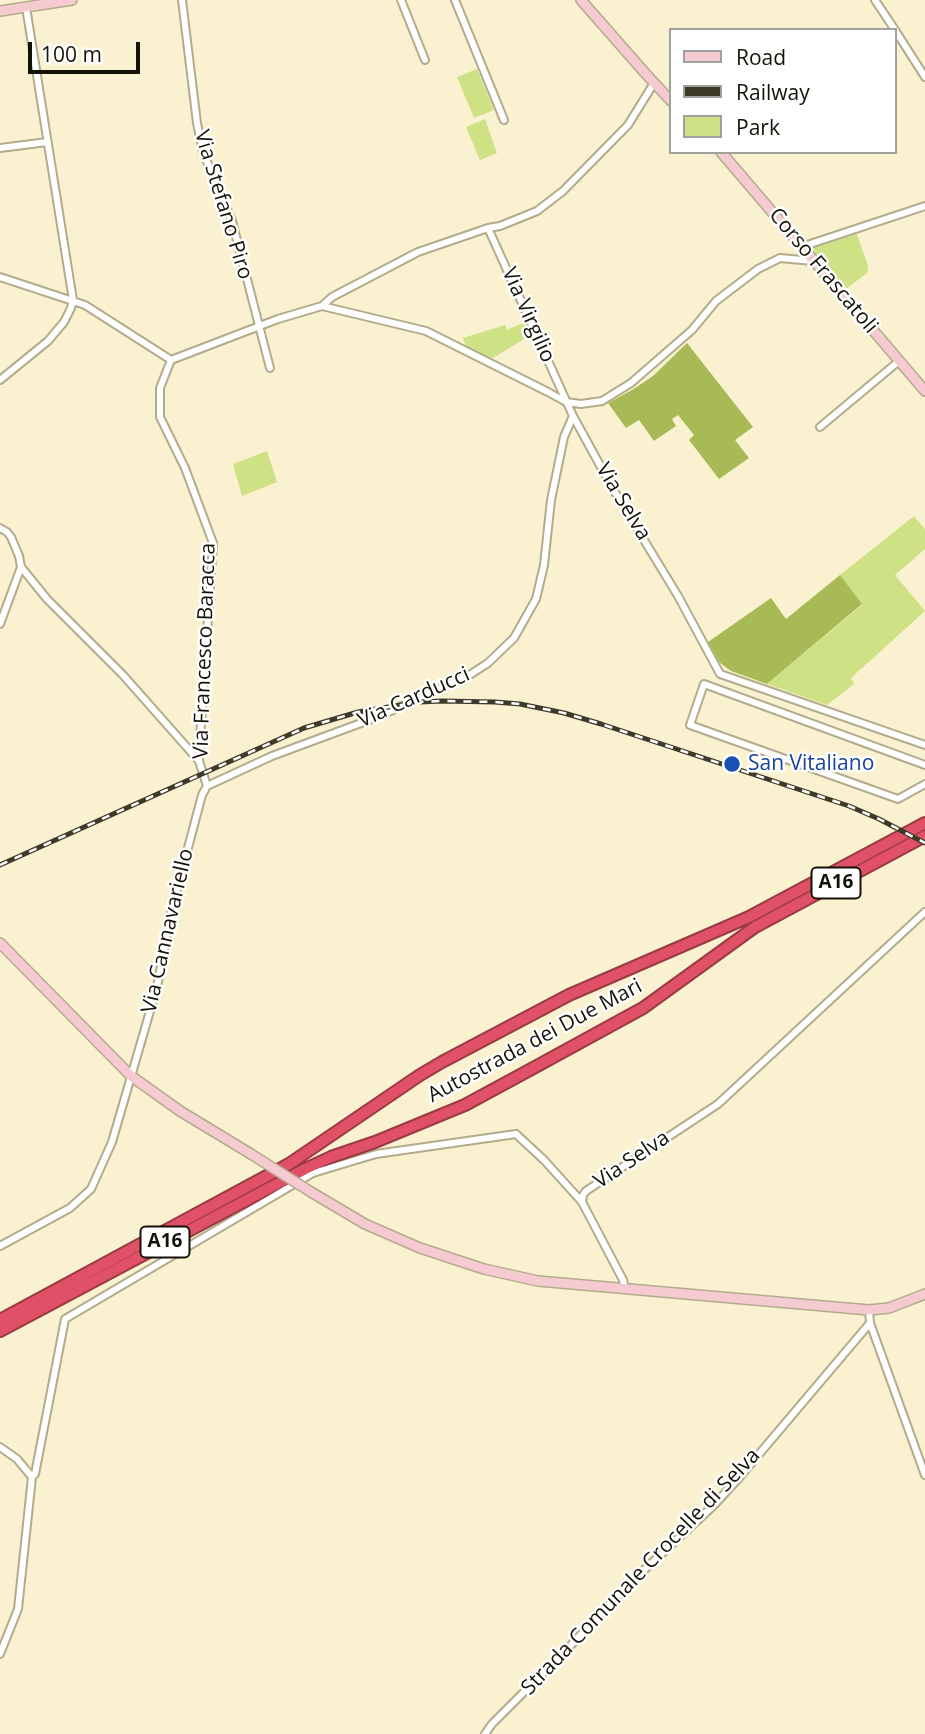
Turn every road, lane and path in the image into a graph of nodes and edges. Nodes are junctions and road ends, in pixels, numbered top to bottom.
1 (72, 0) edge
2 (182, 0) edge
3 (401, 0) edge
4 (455, 0) edge
5 (581, 0) edge
6 (876, 0) edge
7 (60, 1) edge
8 (26, 7) junction
9 (0, 11) edge
10 (894, 28) edge
11 (897, 33) edge
12 (425, 60) dead end
13 (925, 77) edge
14 (654, 83) junction
15 (670, 100) edge
16 (504, 120) dead end
17 (47, 142) junction
18 (0, 148) edge
19 (723, 154) edge
20 (925, 206) edge
21 (488, 228) junction
22 (801, 247) junction
23 (814, 262) junction
24 (0, 277) edge
25 (73, 300) junction
26 (322, 306) junction
27 (259, 327) junction
28 (171, 360) junction
29 (898, 361) junction
30 (270, 368) dead end
31 (0, 380) edge
32 (925, 391) edge
33 (566, 402) junction
34 (573, 416) junction
35 (820, 427) dead end
36 (0, 528) edge
37 (21, 567) junction
38 (0, 624) edge
39 (925, 746) edge
40 (199, 761) junction
41 (925, 765) edge
42 (925, 784) edge
43 (207, 786) junction
44 (925, 823) edge
45 (925, 835) edge
46 (925, 912) edge
47 (0, 943) edge
48 (131, 1076) junction
49 (582, 1202) junction
50 (0, 1246) edge
51 (625, 1289) junction
52 (925, 1294) edge
53 (869, 1310) junction
54 (0, 1320) edge
55 (870, 1323) junction
56 (0, 1331) edge
57 (0, 1447) edge
58 (925, 1475) edge
59 (32, 1477) junction
60 (0, 1654) edge
61 (485, 1734) edge

1 - 7 street
2 - 27 street, Via Stefano Piro
3 - 12 street
4 - 16 street
5 - 14 street
6 - 10 street
7 - 8 street
8 - 9 street
8 - 17 street
11 - 13 street
14 - 15 street
14 - 21 street
17 - 18 street
17 - 25 street
19 - 22 street, Corso Frascatoli
20 - 22 street
21 - 26 street
21 - 33 street, Via Virgilio
22 - 23 street, Corso Frascatoli
23 - 29 street, Corso Frascatoli
23 - 33 street
24 - 25 street
25 - 28 street
25 - 31 street
26 - 27 street
26 - 33 street
27 - 28 street
27 - 30 street, Via Stefano Piro
28 - 40 street, Via Francesco Baracca
29 - 32 street, Corso Frascatoli
29 - 35 street
33 - 34 street, Via Selva
34 - 39 street, Via Selva
34 - 43 street, Via Carducci
36 - 37 street
37 - 38 street
37 - 40 street
40 - 43 street, Via Francesco Baracca
41 - 42 street
43 - 48 street, Via Cannavariello
44 - 54 highway, Autostrada dei Due Mari / A16
45 - 56 highway, Autostrada dei Due Mari / A16
46 - 49 street, Via Selva
47 - 48 street
48 - 50 street, Via Cannavariello
48 - 51 street, bridge
49 - 51 street, Via Selva
49 - 59 street
51 - 53 street
52 - 53 street
53 - 55 street
55 - 58 street
55 - 61 street, Strada Comunale Crocelle di Selva
57 - 59 street
59 - 60 street

